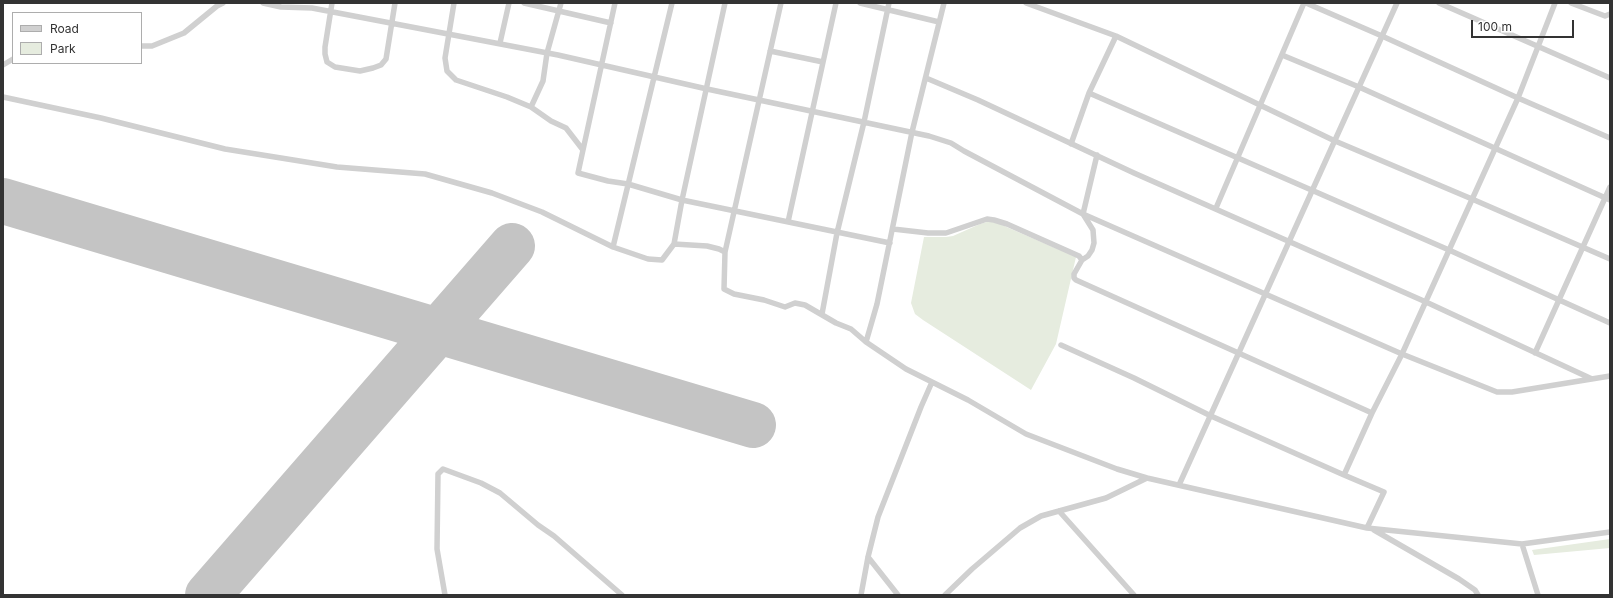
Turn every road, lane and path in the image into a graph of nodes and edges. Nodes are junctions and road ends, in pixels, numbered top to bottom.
1 (214, 3) edge
2 (223, 3) edge
3 (263, 3) edge
4 (332, 3) edge
5 (395, 3) edge
6 (454, 3) edge
7 (509, 3) edge
8 (524, 3) edge
9 (561, 3) edge
10 (615, 3) edge
11 (672, 3) edge
12 (725, 3) edge
13 (781, 3) edge
14 (836, 3) edge
15 (860, 3) edge
16 (944, 3) edge
17 (1026, 3) edge
18 (1305, 3) edge
19 (1397, 3) edge
20 (1439, 3) edge
21 (1555, 3) edge
22 (1571, 3) edge
23 (889, 6) edge
24 (212, 10) junction
25 (330, 11) junction
26 (560, 11) junction
27 (1610, 14) edge
28 (939, 22) junction
29 (392, 23) junction
30 (611, 23) junction
31 (448, 33) junction
32 (1116, 36) junction
33 (1382, 36) junction
34 (500, 43) junction
35 (142, 46) edge
36 (1538, 46) junction
37 (770, 51) junction
38 (547, 53) junction
39 (1282, 55) junction
40 (12, 60) edge
41 (823, 62) junction
42 (3, 65) edge
43 (601, 65) junction
44 (655, 77) junction
45 (926, 78) junction
46 (1610, 78) edge
47 (1359, 87) junction
48 (707, 89) junction
49 (1089, 92) junction
50 (3, 97) edge
51 (1518, 98) junction
52 (759, 100) junction
53 (1260, 106) junction
54 (531, 107) junction
55 (813, 111) junction
56 (864, 122) junction
57 (912, 132) junction
58 (1610, 138) edge
59 (1335, 141) junction
60 (1071, 144) junction
61 (1495, 148) junction
62 (583, 150) junction
63 (1097, 156) junction
64 (1238, 157) junction
65 (628, 184) junction
66 (1610, 187) edge
67 (1312, 190) junction
68 (1472, 199) junction
69 (1608, 199) edge
70 (682, 200) junction
71 (1216, 208) junction
72 (735, 211) junction
73 (1083, 214) junction
74 (788, 222) junction
75 (893, 229) junction
76 (837, 233) junction
77 (1290, 241) junction
78 (890, 243) junction
79 (674, 244) junction
80 (613, 247) junction
81 (1583, 248) junction
82 (1449, 250) junction
83 (725, 252) junction
84 (1610, 259) edge
85 (1082, 260) junction
86 (1266, 293) junction
87 (1559, 300) junction
88 (1426, 302) junction
89 (822, 314) junction
90 (1610, 323) edge
91 (866, 342) junction
92 (1061, 345) dead end
93 (1239, 353) junction
94 (1535, 353) junction
95 (1402, 354) junction
96 (1610, 376) edge
97 (1592, 379) junction
98 (932, 382) junction
99 (1372, 413) junction
100 (1211, 416) junction
101 (1344, 475) junction
102 (1147, 478) junction
103 (1179, 485) junction
104 (1059, 511) junction
105 (1370, 528) junction
106 (1610, 532) edge
107 (1522, 544) junction
108 (868, 557) junction
109 (445, 595) edge
110 (622, 595) edge
111 (861, 595) edge
112 (898, 595) edge
113 (945, 595) edge
114 (1134, 595) edge
115 (1478, 595) edge
116 (1538, 595) edge

1 - 24 street
2 - 24 street
3 - 25 street
4 - 25 street
5 - 29 street
6 - 31 street
7 - 34 street
8 - 26 street
9 - 26 street
10 - 30 street
11 - 44 street
12 - 48 street
13 - 37 street
14 - 41 street
15 - 23 street
16 - 28 street
17 - 32 street
18 - 33 street
18 - 39 street
19 - 33 street
20 - 36 street
21 - 36 street
22 - 27 street
23 - 28 street
23 - 56 street
24 - 35 street
25 - 29 street
25 - 29 street
26 - 30 street
26 - 38 street
28 - 45 street
29 - 31 street
30 - 43 street
31 - 34 street
31 - 54 street
32 - 49 street
32 - 53 street
33 - 47 street
33 - 51 street
34 - 38 street
36 - 46 street
36 - 51 street
37 - 41 street
37 - 52 street
38 - 43 street
38 - 54 street
39 - 47 street
39 - 53 street
40 - 42 street
41 - 55 street
43 - 44 street
43 - 62 street
44 - 48 street
44 - 65 street
45 - 57 street
45 - 60 street
47 - 59 street
47 - 61 street
48 - 52 street
48 - 70 street
49 - 60 street
49 - 64 street
50 - 80 street
51 - 58 street
51 - 61 street
52 - 55 street
52 - 72 street
53 - 59 street
53 - 64 street
54 - 62 street
55 - 56 street
55 - 74 street
56 - 57 street
56 - 76 street
57 - 73 street
57 - 75 street
59 - 67 street
59 - 68 street
60 - 63 street
61 - 68 street
61 - 69 street
62 - 65 street
63 - 71 street
63 - 73 street
64 - 67 street
64 - 71 street
65 - 70 street
65 - 80 street
66 - 69 street
67 - 77 street
67 - 82 street
68 - 81 street
68 - 82 street
69 - 81 street
70 - 72 street
70 - 79 street
71 - 77 street
72 - 74 street
72 - 83 street
73 - 85 street
73 - 86 street
74 - 76 street
75 - 78 street
75 - 85 street
76 - 78 street
76 - 89 street
77 - 86 street
77 - 88 street
78 - 91 street
79 - 80 street
79 - 83 street
81 - 84 street
81 - 87 street
82 - 87 street
82 - 88 street
83 - 89 street
85 - 93 street
86 - 93 street
86 - 95 street
87 - 90 street
87 - 94 street
88 - 94 street
88 - 95 street
89 - 91 street
91 - 98 street
92 - 100 street
93 - 99 street
93 - 100 street
94 - 97 street
95 - 97 street
95 - 99 street
96 - 97 street
98 - 102 street
98 - 108 street
99 - 101 street
100 - 101 street
100 - 103 street
101 - 105 street
102 - 103 street
102 - 104 street
103 - 105 street
104 - 113 street
104 - 114 street
105 - 107 street
105 - 115 street
106 - 107 street
107 - 116 street
108 - 111 street
108 - 112 street
109 - 110 street

